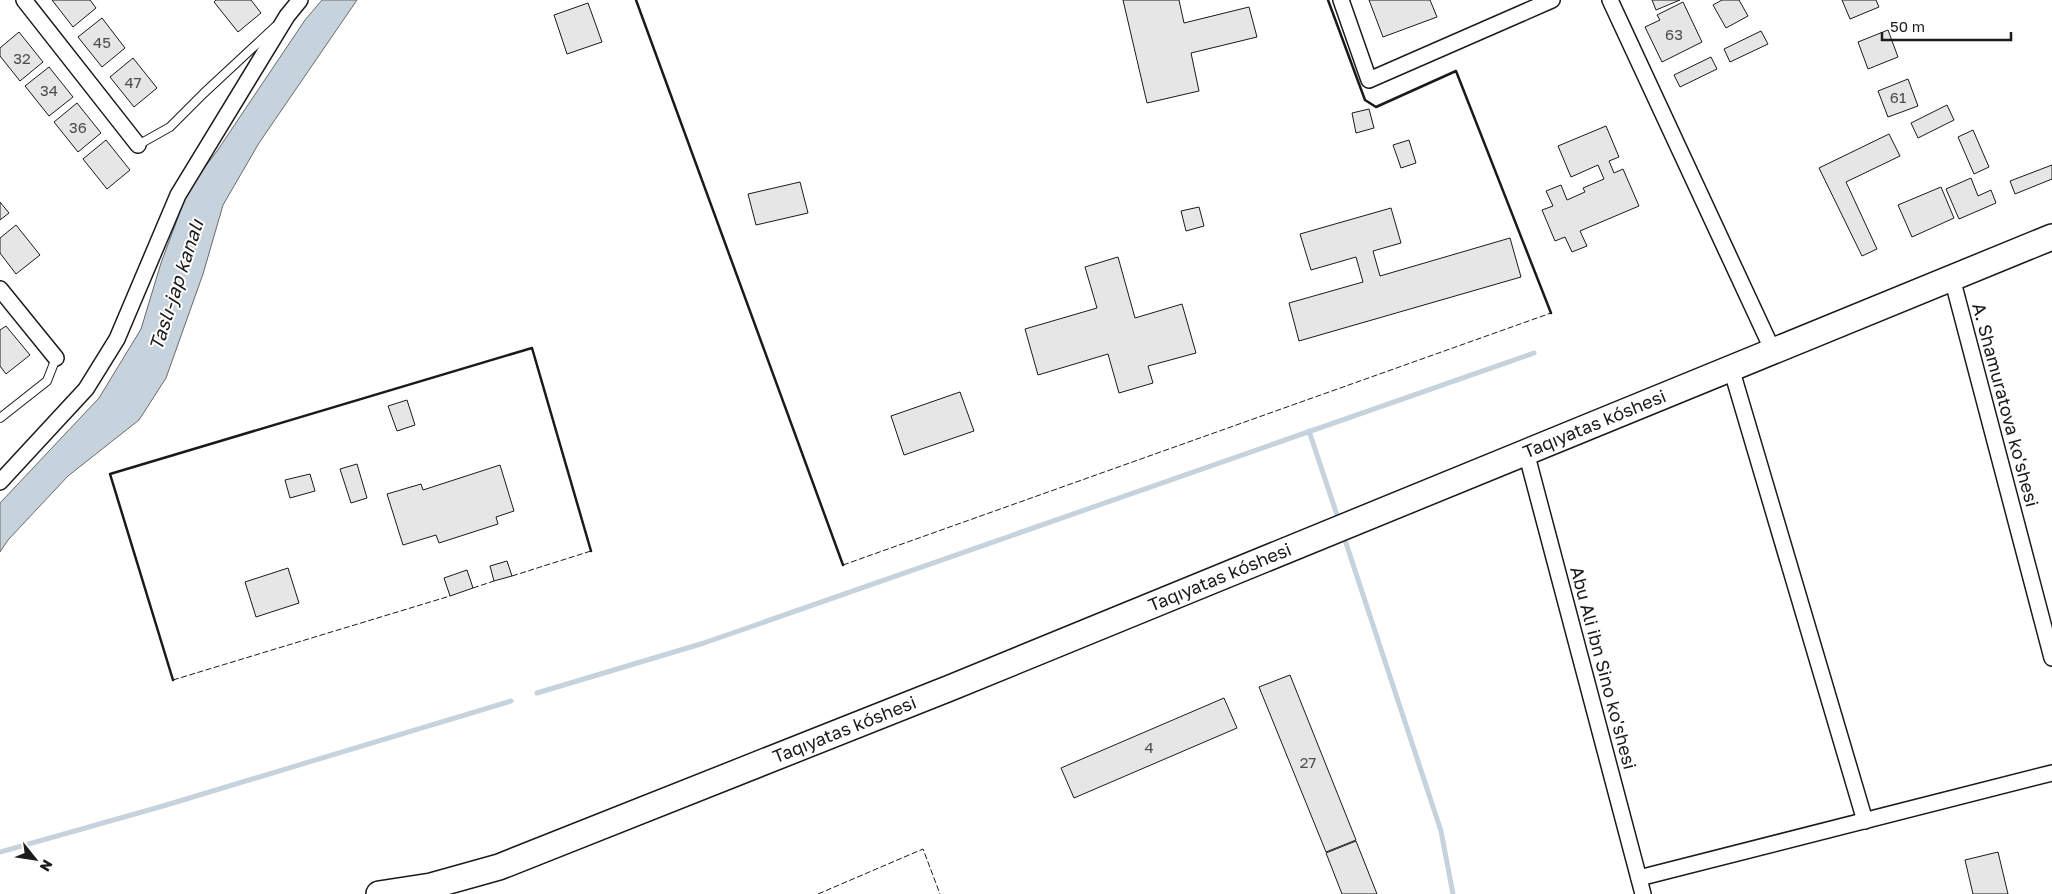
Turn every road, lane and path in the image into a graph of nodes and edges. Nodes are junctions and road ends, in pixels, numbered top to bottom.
1 (24, 0) edge
2 (300, 0) edge
3 (1341, 0) edge
4 (1552, 0) edge
5 (1610, 0) edge
6 (1531, 4) edge
7 (287, 16) junction
8 (138, 145) joint
9 (2052, 237) edge
10 (1952, 278) junction
11 (0, 289) edge
12 (1773, 351) junction
13 (56, 358) joint
14 (1731, 368) junction
15 (0, 418) edge
16 (1526, 452) junction
17 (0, 482) edge
18 (2052, 658) edge
19 (2052, 773) edge
20 (1865, 820) junction
21 (1639, 878) junction
22 (379, 894) edge
23 (1643, 894) edge

1 - 8 street
2 - 7 street
3 - 6 street
4 - 6 street
5 - 12 street
7 - 8 lane
7 - 17 street
9 - 10 main road, Taqıyatas kóshesi
10 - 12 main road, Taqıyatas kóshesi
10 - 18 street, A. Shamuratova ko'shesi
11 - 13 street
12 - 14 main road, Taqıyatas kóshesi
13 - 15 lane
14 - 16 main road, Taqıyatas kóshesi
14 - 20 street
16 - 21 street, Abu Ali ibn Sino ko'shesi
16 - 22 main road, Taqıyatas kóshesi
19 - 20 street
20 - 21 street
21 - 23 street, Abu Ali ibn Sino ko'shesi

